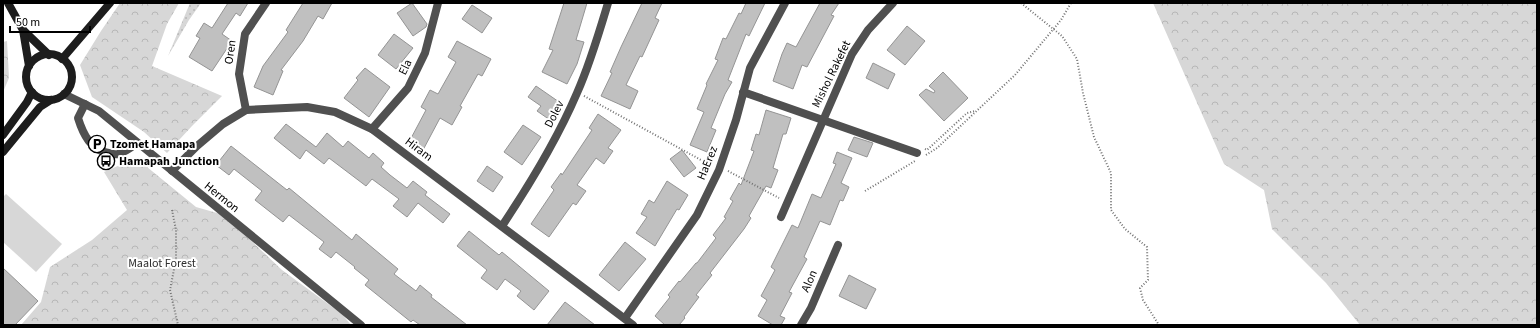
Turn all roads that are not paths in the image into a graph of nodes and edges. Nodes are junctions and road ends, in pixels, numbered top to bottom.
1 (8, 3) edge
2 (110, 3) edge
3 (266, 3) edge
4 (438, 3) edge
5 (608, 3) edge
6 (785, 3) edge
7 (893, 3) edge
8 (23, 30) junction
9 (49, 55) junction
10 (62, 59) junction
11 (29, 66) junction
12 (32, 92) junction
13 (743, 92) junction
14 (64, 94) junction
15 (51, 100) junction
16 (85, 104) junction
17 (246, 110) junction
18 (823, 120) junction
19 (372, 129) junction
20 (3, 135) edge
21 (138, 143) junction
22 (3, 152) edge
23 (919, 156) road end
24 (172, 171) junction
25 (781, 217) dead end
26 (502, 226) junction
27 (838, 245) dead end
28 (625, 318) junction
29 (361, 325) edge
30 (633, 325) edge
31 (801, 325) edge

1 - 8 main road
2 - 10 main road
3 - 17 street, Oren
4 - 19 street, Ela
5 - 26 street, Dolev
6 - 13 street, HaErez
7 - 18 street, Mishol Rakefet
8 - 9 main road
8 - 11 main road
9 - 10 main road
9 - 11 main road
10 - 14 main road
11 - 12 main road
12 - 15 main road
12 - 20 main road
13 - 18 street, Mishol Rakefet
13 - 28 street, HaErez
14 - 15 main road
14 - 16 street, Hermon
15 - 22 main road
16 - 21 street, Hermon
16 - 21 street
17 - 19 street, Hiram
17 - 24 street, Hiram
18 - 23 street, Mishol Rakefet
18 - 25 street, Mishol Rakefet
19 - 26 street, Hiram
21 - 24 street, Hermon
24 - 29 street, Hermon
26 - 28 street, Hiram
27 - 31 street, Alon
28 - 30 street, Hiram

